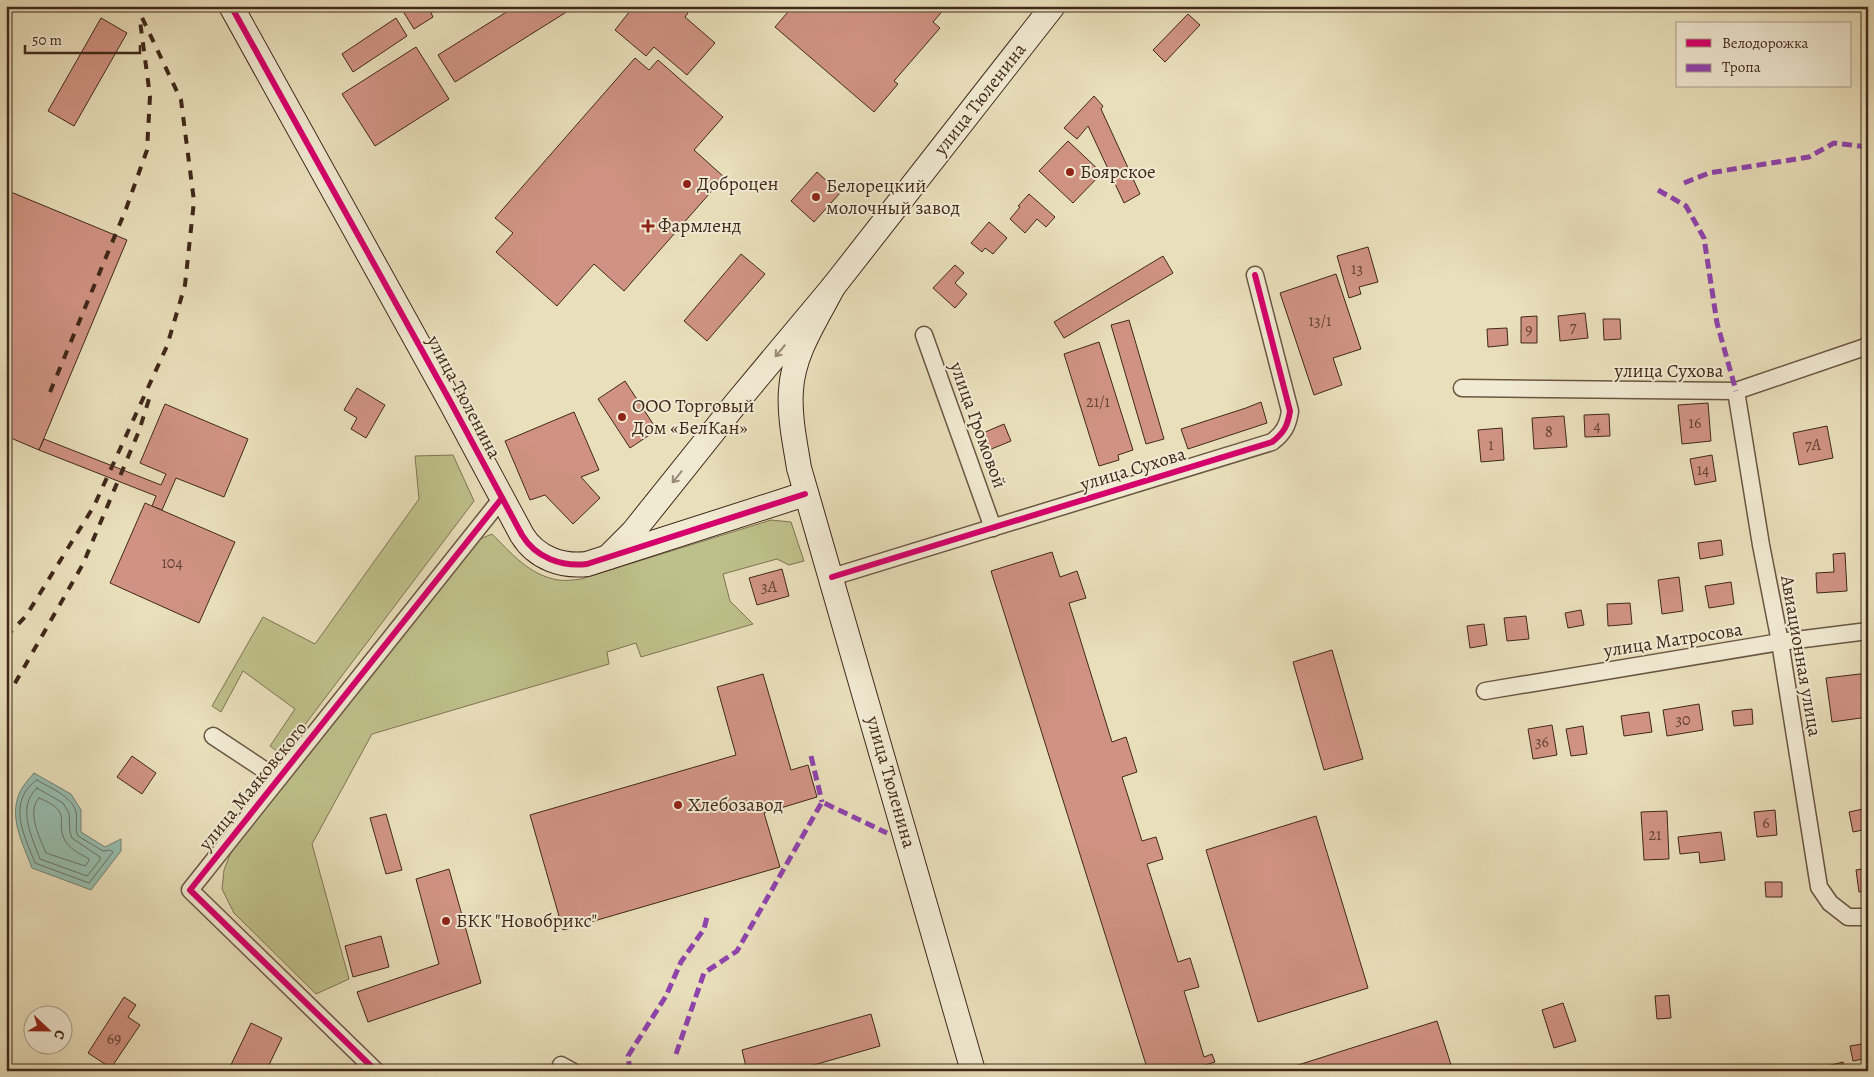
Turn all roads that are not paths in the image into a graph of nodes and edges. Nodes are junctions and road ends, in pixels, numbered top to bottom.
1 (231, 6) edge
2 (1052, 6) edge
3 (1255, 276) dead end
4 (833, 287) junction
5 (924, 335) dead end
6 (1868, 346) edge
7 (1462, 388) dead end
8 (1736, 391) junction
9 (791, 392) junction
10 (737, 402) junction
11 (805, 494) junction
12 (502, 498) junction
13 (993, 528) junction
14 (605, 560) junction
15 (832, 577) junction
16 (1868, 631) edge
17 (1780, 642) junction
18 (1485, 691) dead end
19 (213, 736) dead end
20 (278, 779) junction
21 (1868, 917) edge
22 (376, 1071) edge
23 (974, 1071) edge

1 - 12 street, улица Тюленина
2 - 4 street, улица Тюленина
3 - 13 street, улица Сухова
4 - 9 street, улица Тюленина
4 -> 10 street, улица Тюленина
5 - 13 street, улица Громовой
6 - 8 street, улица Сухова
7 - 8 street, улица Сухова
8 - 17 street, Авиационная улица
9 - 10 street
9 - 11 street, улица Тюленина
10 -> 14 street, улица Тюленина
11 - 14 street, улица Тюленина
11 - 15 street, улица Тюленина
12 - 14 street, улица Тюленина
12 - 20 street, улица Маяковского
13 - 15 street, улица Сухова
15 - 23 street, улица Тюленина
16 - 17 street, улица Матросова
17 - 18 street, улица Матросова
17 - 21 street, Авиационная улица
19 - 20 street
20 - 22 street, улица Маяковского

